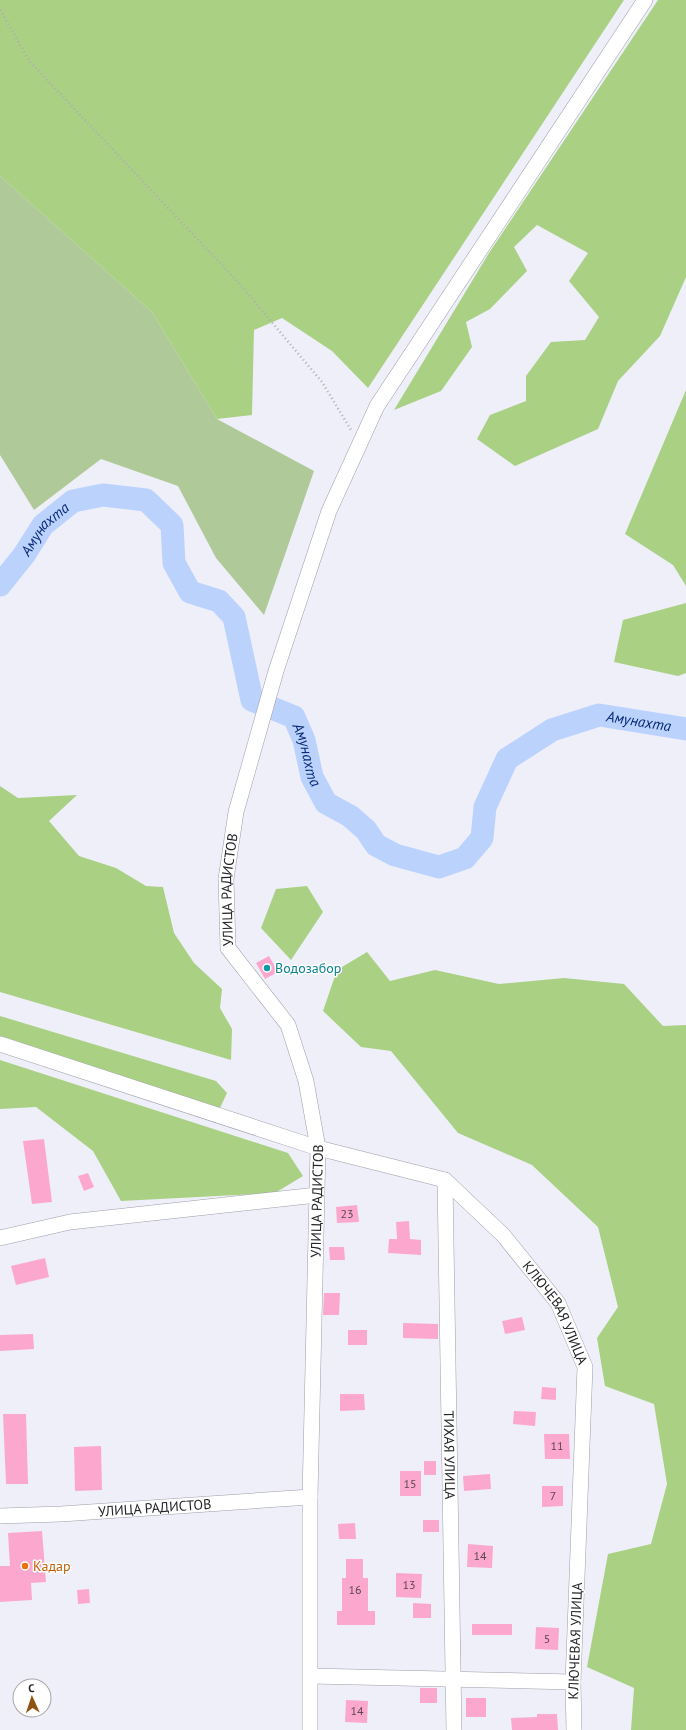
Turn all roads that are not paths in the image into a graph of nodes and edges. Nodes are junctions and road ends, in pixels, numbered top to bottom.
1 (645, 0) edge
2 (0, 1044) edge
3 (318, 1148) junction
4 (445, 1180) junction
5 (317, 1195) junction
6 (0, 1238) edge
7 (310, 1497) junction
8 (0, 1516) edge
9 (311, 1676) junction
10 (453, 1679) junction
11 (573, 1682) junction
12 (310, 1730) edge
13 (454, 1730) edge
14 (574, 1730) edge

1 - 3 street, УЛИЦА РАДИСТОВ
2 - 3 street, КЛЮЧЕВАЯ УЛИЦА
3 - 4 street, КЛЮЧЕВАЯ УЛИЦА
3 - 5 street, УЛИЦА РАДИСТОВ
4 - 10 street, ТИХАЯ УЛИЦА
4 - 11 street, КЛЮЧЕВАЯ УЛИЦА
5 - 6 street
5 - 7 street, УЛИЦА РАДИСТОВ
7 - 8 street, УЛИЦА РАДИСТОВ
7 - 9 street, УЛИЦА РАДИСТОВ
9 - 10 street
9 - 12 street, УЛИЦА РАДИСТОВ
10 - 11 street
10 - 13 street, ТИХАЯ УЛИЦА
11 - 14 street, КЛЮЧЕВАЯ УЛИЦА

